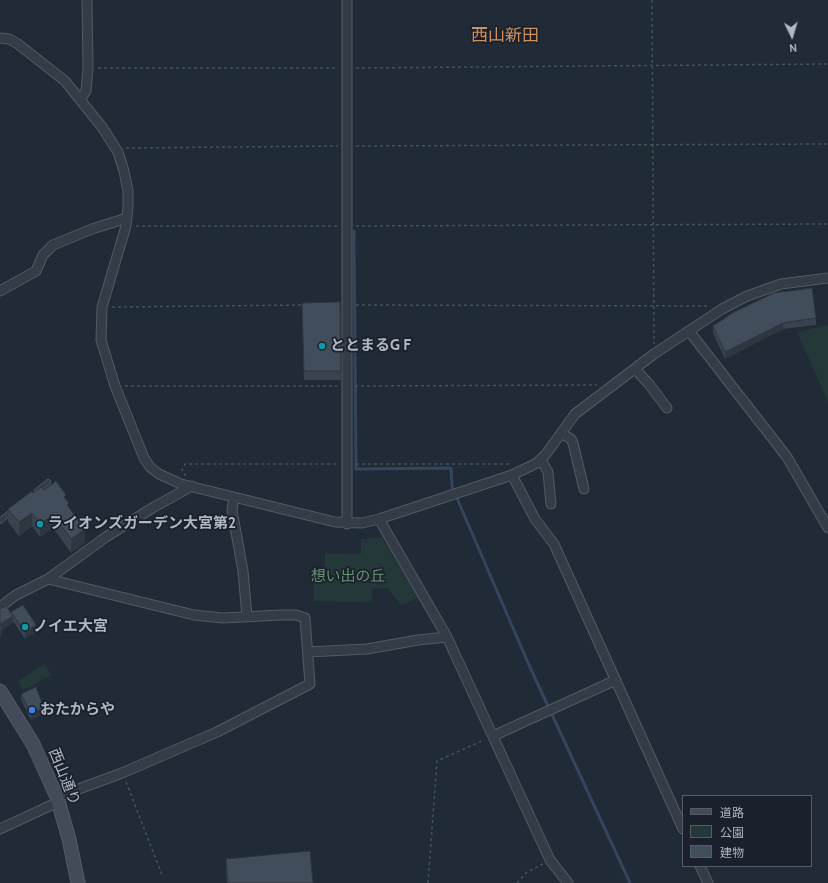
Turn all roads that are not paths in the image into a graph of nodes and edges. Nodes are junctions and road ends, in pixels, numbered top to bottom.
1 (87, 0) edge
2 (347, 0) edge
3 (0, 38) edge
4 (81, 98) junction
5 (127, 222) junction
6 (828, 278) edge
7 (0, 291) edge
8 (689, 330) junction
9 (635, 369) junction
10 (667, 408) dead end
11 (561, 433) junction
12 (541, 460) junction
13 (512, 475) junction
14 (48, 482) dead end
15 (192, 486) junction
16 (584, 489) dead end
17 (31, 496) edge
18 (234, 498) junction
19 (551, 504) dead end
20 (14, 509) edge
21 (380, 519) junction
22 (0, 521) edge
23 (347, 524) junction
24 (828, 528) edge
25 (48, 579) junction
26 (0, 607) edge
27 (247, 616) junction
28 (447, 638) junction
29 (308, 652) junction
30 (616, 680) junction
31 (0, 691) edge
32 (493, 736) junction
33 (57, 799) junction
34 (682, 827) edge
35 (0, 829) edge
36 (700, 867) edge
37 (78, 883) edge
38 (568, 883) edge
39 (708, 883) edge

1 - 4 street
2 - 23 street
3 - 4 street
4 - 5 street
5 - 7 street
5 - 15 street
6 - 8 street
8 - 9 street
8 - 24 street
9 - 10 street
9 - 11 street
11 - 12 street
11 - 16 street
12 - 13 street
12 - 19 street
13 - 21 street
13 - 30 street
14 - 17 lane
15 - 18 street
15 - 25 street
18 - 23 street
18 - 27 street
20 - 22 lane
21 - 23 street
21 - 28 street
25 - 26 street
25 - 27 street
27 - 29 street
28 - 29 street
28 - 32 street
29 - 33 street
30 - 32 street
30 - 34 street
31 - 33 street, 西山通り
32 - 38 street
33 - 35 street
33 - 37 street, 西山通り
36 - 39 street

